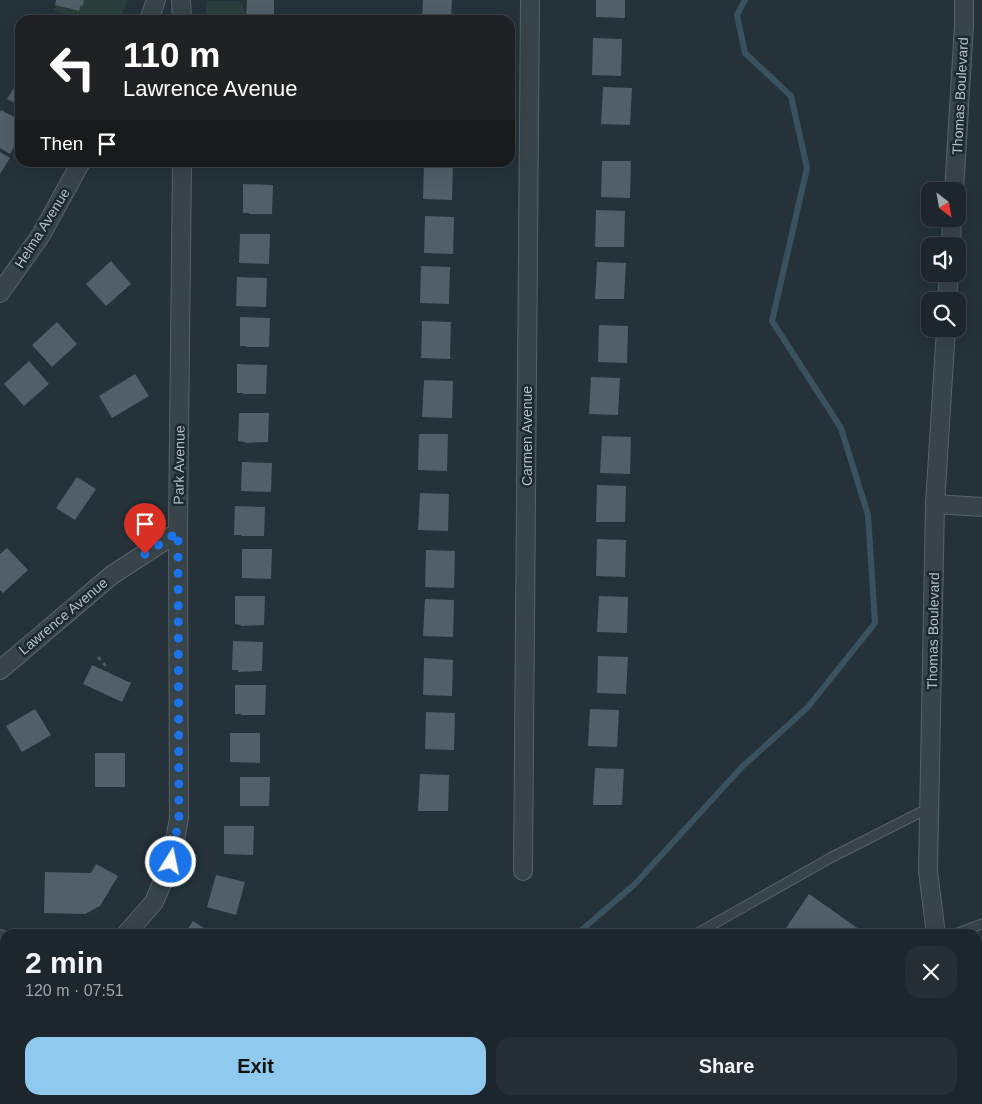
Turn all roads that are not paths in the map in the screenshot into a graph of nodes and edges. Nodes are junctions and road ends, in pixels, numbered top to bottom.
1 (156, 0) edge
2 (181, 0) edge
3 (530, 0) edge
4 (964, 0) edge
5 (151, 15) edge
6 (182, 15) edge
7 (78, 167) edge
8 (180, 167) edge
9 (955, 182) edge
10 (0, 293) edge
11 (945, 337) edge
12 (935, 504) junction
13 (982, 508) edge
14 (178, 532) junction
15 (0, 670) edge
16 (929, 808) junction
17 (523, 871) dead end
18 (982, 924) edge
19 (130, 929) edge
20 (705, 929) edge
21 (935, 929) edge
22 (968, 929) edge

1 - 5 street
2 - 6 street
3 - 17 street, Carmen Avenue
4 - 9 street, Thomas Boulevard
7 - 10 street, Helma Avenue
8 - 14 street, Park Avenue
11 - 12 street, Thomas Boulevard
12 - 13 street
12 - 16 street, Thomas Boulevard
14 - 15 street, Lawrence Avenue
14 - 19 street, Park Avenue
16 - 20 lane
16 - 21 street, Thomas Boulevard
18 - 22 lane

